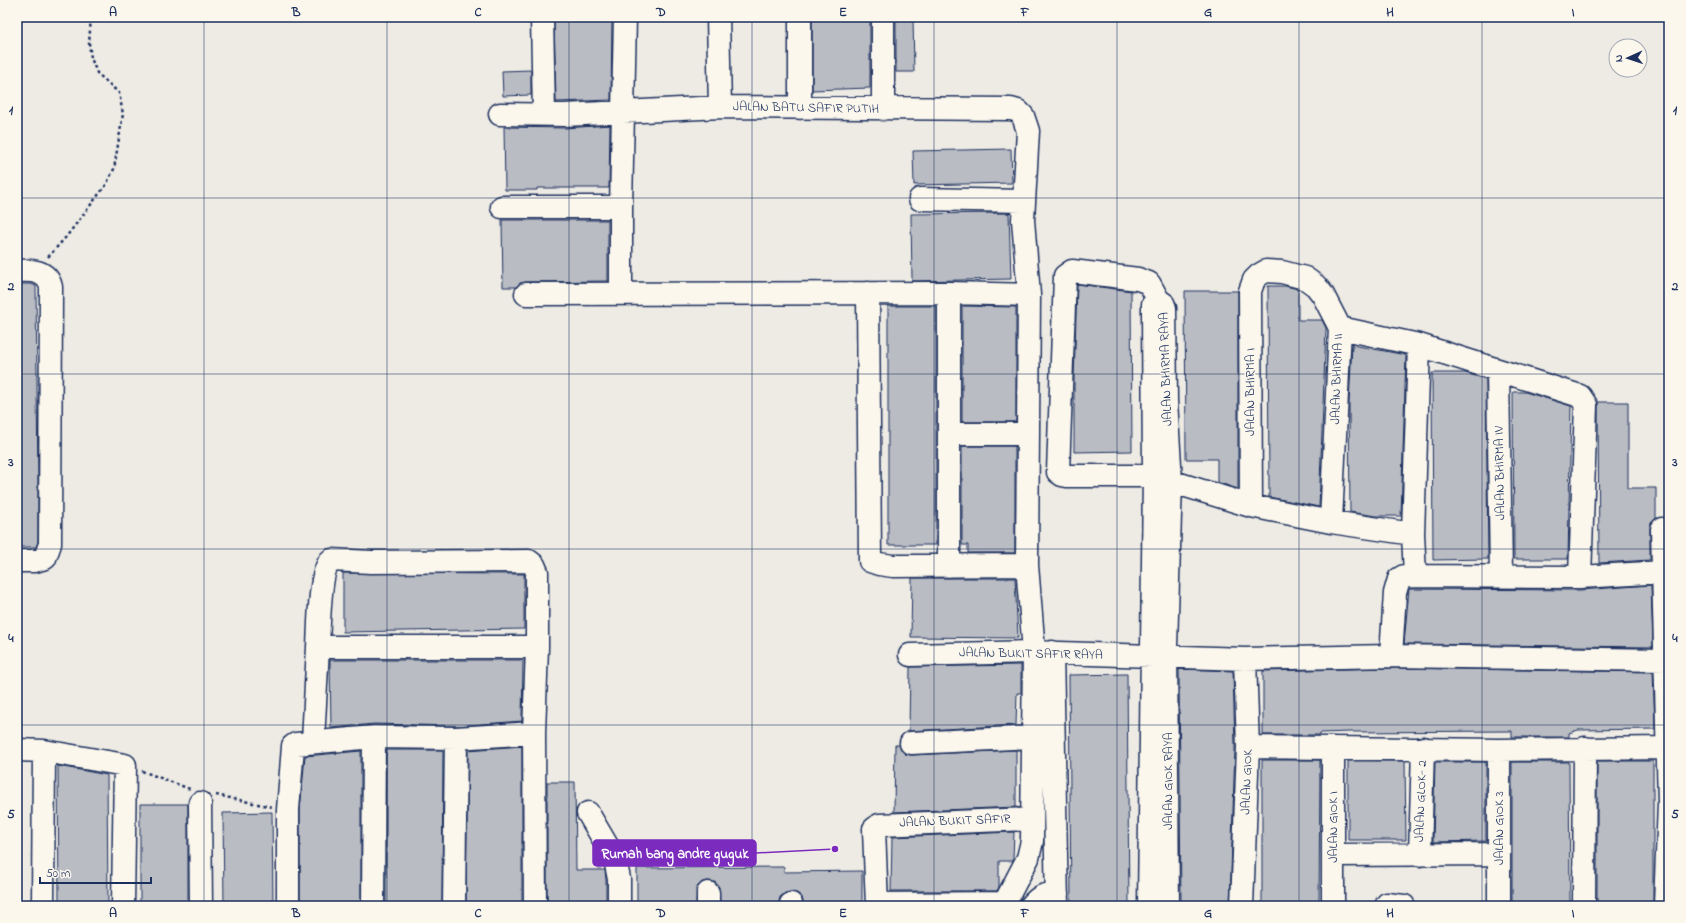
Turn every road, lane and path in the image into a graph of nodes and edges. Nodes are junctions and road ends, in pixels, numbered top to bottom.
1 (91, 17) edge
2 (542, 17) edge
3 (625, 17) edge
4 (718, 17) edge
5 (800, 17) edge
6 (884, 17) edge
7 (720, 107) junction
8 (800, 108) junction
9 (883, 109) junction
10 (624, 112) junction
11 (500, 114) dead end
12 (544, 114) junction
13 (920, 199) dead end
14 (1023, 201) junction
15 (502, 207) dead end
16 (621, 207) junction
17 (26, 270) edge
18 (1254, 280) joint
19 (621, 292) junction
20 (868, 293) junction
21 (949, 293) junction
22 (526, 294) dead end
23 (1029, 295) junction
24 (1340, 328) junction
25 (1420, 344) junction
26 (1498, 370) junction
27 (949, 434) junction
28 (1028, 434) junction
29 (1163, 478) junction
30 (1251, 506) junction
31 (1330, 522) junction
32 (1662, 529) dead end
33 (1413, 534) junction
34 (17, 561) edge
35 (949, 566) junction
36 (1027, 566) junction
37 (1664, 572) junction
38 (1415, 575) junction
39 (1502, 576) junction
40 (1580, 577) junction
41 (318, 647) junction
42 (537, 647) junction
43 (1043, 652) junction
44 (910, 655) dead end
45 (1391, 656) junction
46 (1159, 657) junction
47 (1245, 659) junction
48 (1665, 660) junction
49 (534, 733) junction
50 (374, 737) junction
51 (1032, 737) junction
52 (456, 738) junction
53 (313, 741) junction
54 (911, 743) dead end
55 (1248, 747) junction
56 (1333, 748) junction
57 (1423, 748) junction
58 (1585, 748) junction
59 (1667, 748) junction
60 (17, 750) edge
61 (1499, 750) junction
62 (44, 751) junction
63 (125, 765) junction
64 (203, 796) junction
65 (288, 810) junction
66 (588, 814) dead end
67 (1031, 819) junction
68 (1498, 854) junction
69 (1420, 855) junction
70 (1334, 856) junction
71 (1057, 900) edge
72 (1011, 902) edge
73 (877, 905) edge
74 (42, 906) edge
75 (123, 906) edge
76 (200, 906) edge
77 (288, 906) edge
78 (373, 906) edge
79 (454, 906) edge
80 (535, 906) edge
81 (619, 906) edge
82 (1032, 906) edge
83 (1149, 906) edge
84 (1168, 906) edge
85 (1242, 906) edge
86 (1333, 906) edge
87 (1387, 906) edge
88 (1404, 906) edge
89 (1499, 906) edge
90 (1584, 906) edge
91 (1665, 906) edge

1 - 17 path
2 - 12 street
3 - 10 street
4 - 7 street
5 - 8 street
6 - 9 street
7 - 8 street, JALAN BATU SAFIR PUTIH
7 - 10 street, JALAN BATU SAFIR PUTIH
8 - 9 street, JALAN BATU SAFIR PUTIH
9 - 14 street, JALAN BATU SAFIR PUTIH
10 - 12 street, JALAN BATU SAFIR PUTIH
10 - 16 street
11 - 12 street, JALAN BATU SAFIR PUTIH
13 - 14 street
14 - 23 street
15 - 16 street
16 - 19 street
17 - 34 street
18 - 24 street, JALAN BHIRMA II
18 - 30 street, JALAN BHIRMA I
19 - 20 street
19 - 22 street
20 - 21 street
20 - 35 street
21 - 23 street
21 - 27 street
23 - 28 street
24 - 25 street
24 - 31 street, JALAN BHIRMA II
25 - 26 street
25 - 33 street
26 - 39 street, JALAN BHIRMA IV
26 - 40 street
27 - 28 street
27 - 35 street
28 - 36 street
29 - 29 street, JALAN BHIRMA RAYA
29 - 30 street
29 - 46 street, JALAN BHIRMA RAYA
30 - 31 street
31 - 33 street
32 - 37 street
33 - 38 street
35 - 36 street
36 - 43 street
37 - 40 street
37 - 48 street
38 - 39 street
38 - 45 street
39 - 40 street
41 - 42 street
41 - 42 street
41 - 53 street
42 - 49 street
43 - 44 street, JALAN BUKIT SAFIR RAYA
43 - 46 street, JALAN BUKIT SAFIR RAYA
43 - 51 street
43 - 71 street
45 - 47 street, JALAN BUKIT SAFIR RAYA
45 - 48 street, JALAN BUKIT SAFIR RAYA
46 - 47 street, JALAN BUKIT SAFIR RAYA
46 - 83 street, JALAN GIOK RAYA
46 - 84 street, JALAN GIOK RAYA
47 - 55 street, JALAN GIOK
48 - 59 street
49 - 52 street
49 - 80 street
50 - 52 street
50 - 53 street
50 - 78 street
51 - 54 street
51 - 67 street
52 - 79 street
53 - 65 street
55 - 56 street
55 - 85 street, JALAN GIOK
56 - 57 street
56 - 70 street, JALAN GIOK I
57 - 61 street
57 - 69 street, JALAN GLOK- 2
58 - 59 street
58 - 61 street
58 - 90 street
59 - 91 street
60 - 62 street
61 - 68 street, JALAN GIOK 3
62 - 63 street
62 - 74 street
63 - 64 path
63 - 75 street
64 - 65 path
64 - 76 street
65 - 77 street
66 - 81 street
67 - 72 street
67 - 73 street, JALAN BUKIT SAFIR
68 - 69 street
68 - 89 street, JALAN GIOK 3
69 - 70 street
70 - 86 street, JALAN GIOK I
71 - 82 street
72 - 73 street
87 - 88 street

